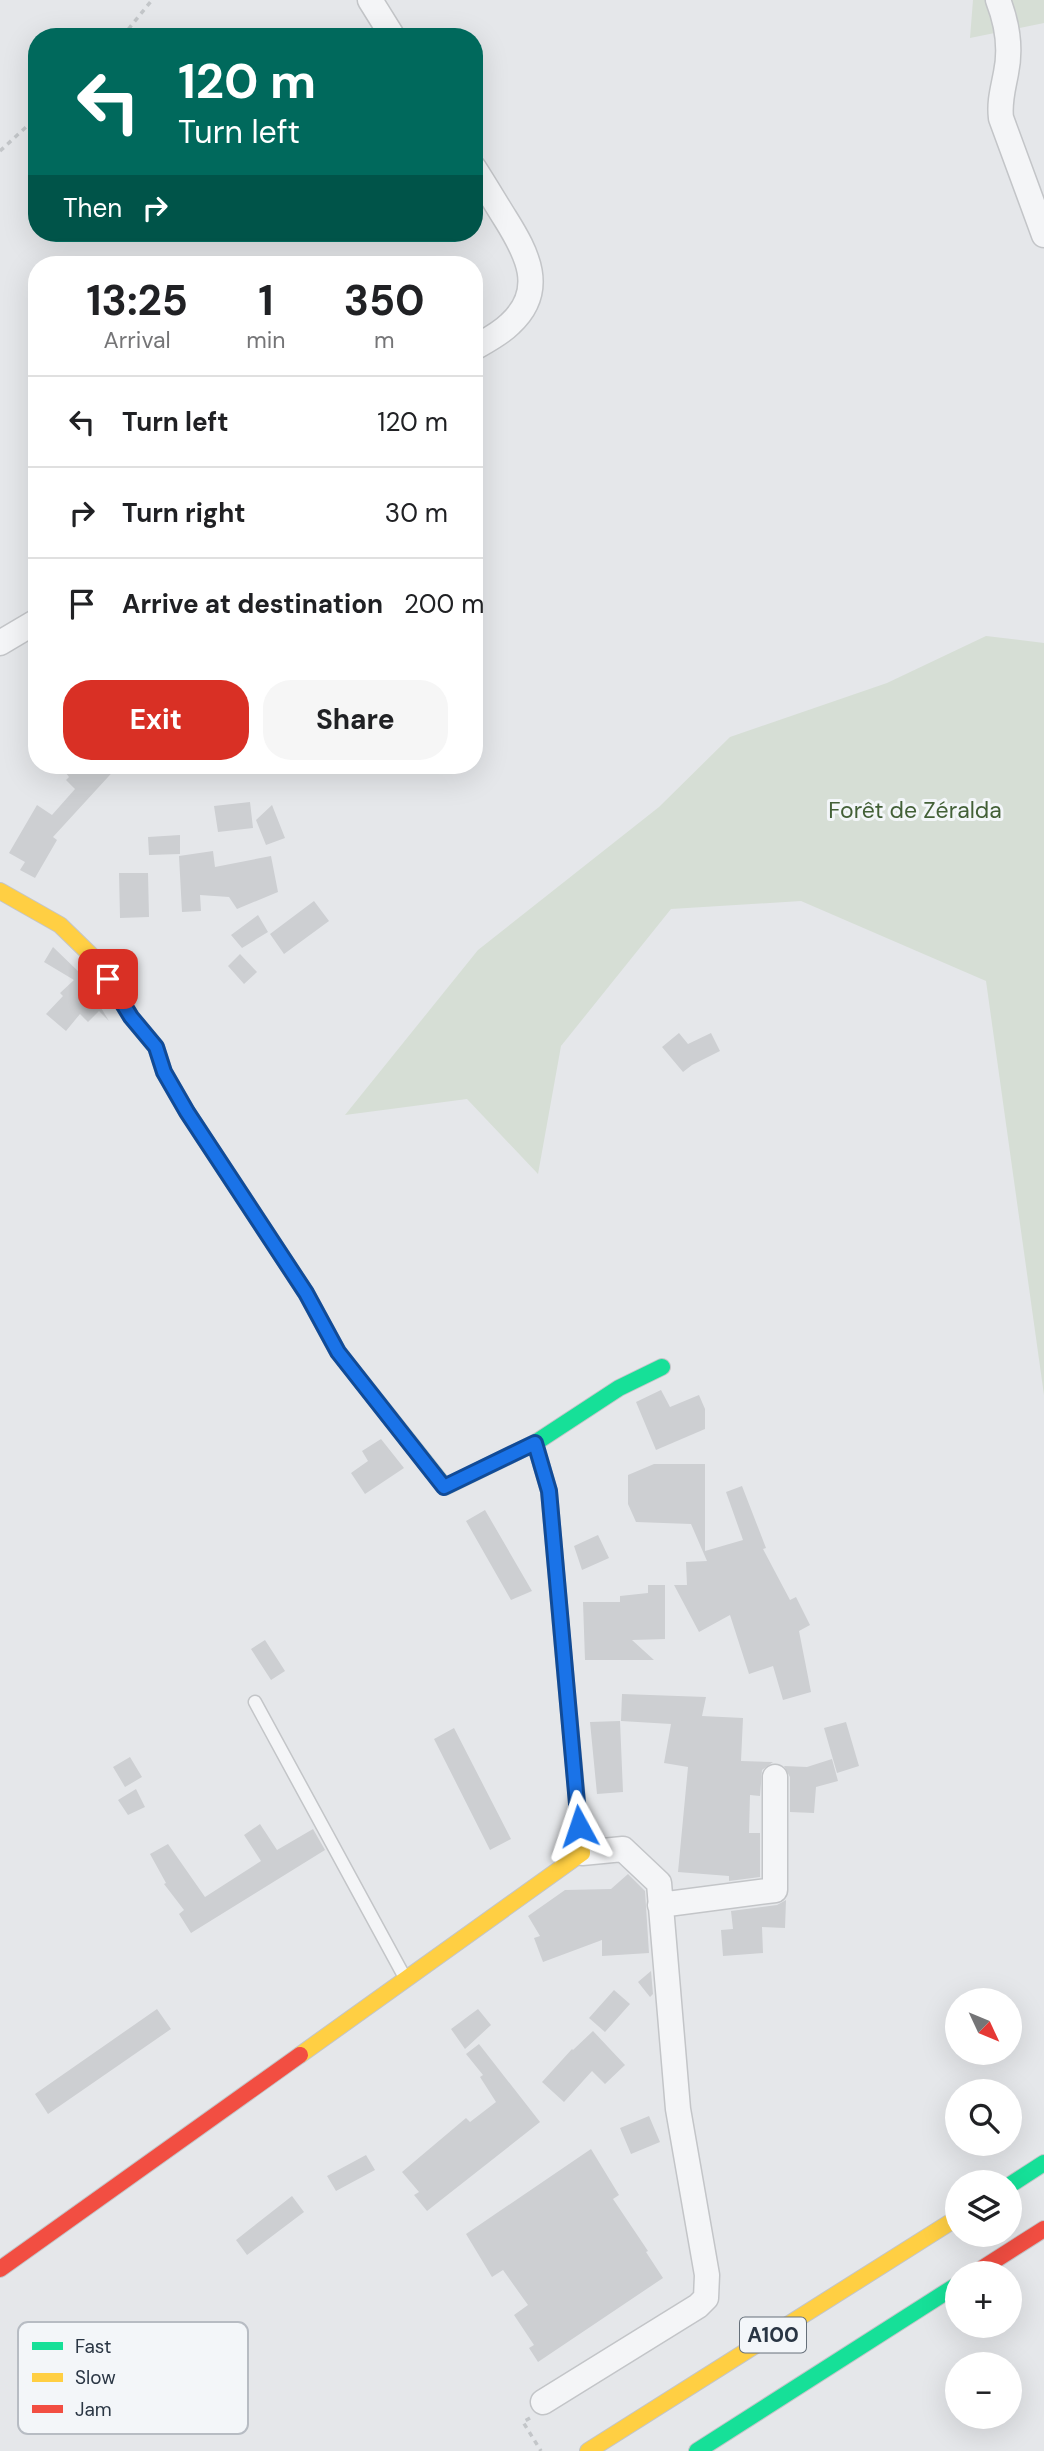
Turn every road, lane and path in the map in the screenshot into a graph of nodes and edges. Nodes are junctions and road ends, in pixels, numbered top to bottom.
1 (152, 0) edge
2 (370, 0) edge
3 (998, 0) edge
4 (129, 28) edge
5 (387, 28) edge
6 (28, 125) edge
7 (0, 151) edge
8 (483, 183) edge
9 (1044, 235) edge
10 (483, 342) edge
11 (28, 626) edge
12 (0, 643) edge
13 (0, 891) edge
14 (662, 1367) dead end
15 (535, 1443) junction
16 (255, 1702) dead end
17 (775, 1777) dead end
18 (582, 1853) junction
19 (660, 1905) junction
20 (406, 1979) junction
21 (1044, 2163) edge
22 (1022, 2177) edge
23 (945, 2226) edge
24 (1044, 2229) edge
25 (994, 2261) edge
26 (0, 2269) edge
27 (945, 2292) edge
28 (554, 2399) dead end
29 (588, 2451) edge
30 (696, 2451) edge

1 - 4 path
2 - 5 street
3 - 9 street
6 - 7 path
8 - 10 street
11 - 12 street
13 - 15 main road
14 - 15 main road
15 - 18 main road
16 - 20 lane
17 - 19 street
18 - 19 street
18 - 20 main road
19 - 28 street
20 - 26 main road
21 - 22 main road
23 - 29 main road, A100
24 - 25 main road
27 - 30 main road, A100 / A100

